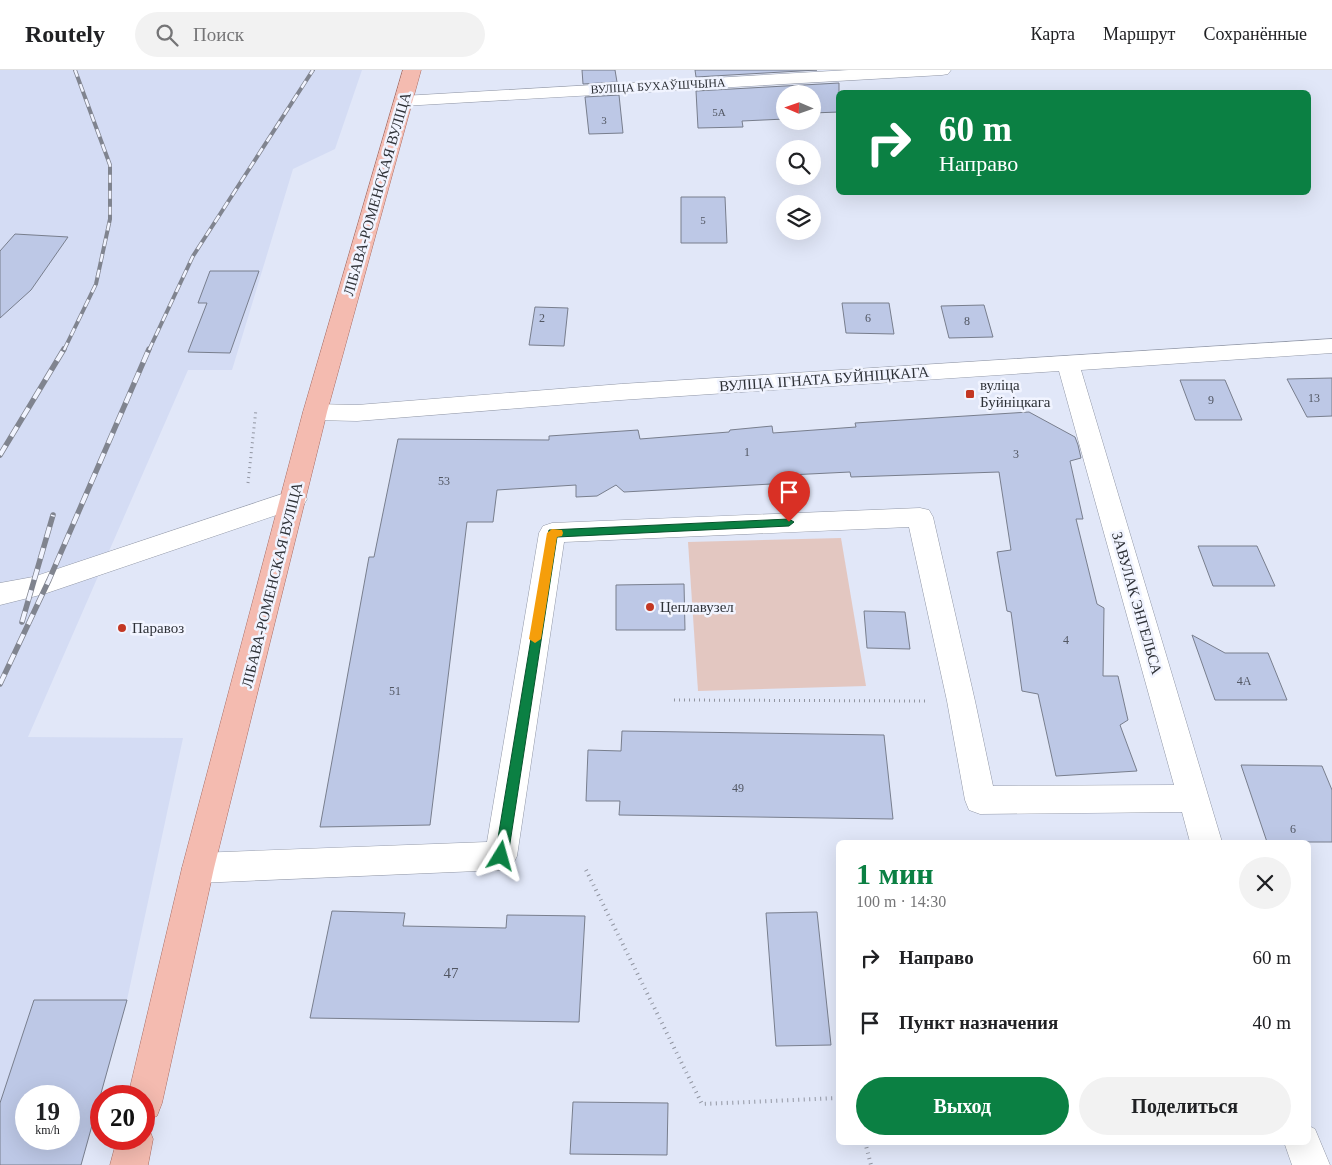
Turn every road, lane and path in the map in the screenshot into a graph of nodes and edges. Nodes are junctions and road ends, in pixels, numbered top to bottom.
1 (412, 70) edge
2 (942, 70) edge
3 (403, 100) junction
4 (1332, 346) edge
5 (1068, 364) junction
6 (256, 409) dead end
7 (315, 412) junction
8 (294, 499) junction
9 (244, 516) junction
10 (0, 594) edge
11 (674, 700) dead end
12 (961, 701) junction
13 (1192, 798) junction
14 (1205, 840) edge
15 (198, 868) junction
16 (586, 870) dead end
17 (148, 1085) edge
18 (836, 1098) edge
19 (866, 1145) edge
20 (1303, 1145) edge
21 (132, 1150) edge
22 (129, 1165) edge
23 (871, 1165) edge
24 (1311, 1165) edge

1 - 3 main road, ЛІБАВА-РОМЕНСКАЯ ВУЛІЦА
2 - 3 street, ВУЛІЦА БУХАЎШЧЫНА
3 - 7 main road, ЛІБАВА-РОМЕНСКАЯ ВУЛІЦА
4 - 5 street, ВУЛІЦА ІГНАТА БУЙНІЦКАГА
5 - 7 street, ВУЛІЦА ІГНАТА БУЙНІЦКАГА
5 - 13 street, ЗАВУЛАК ЭНГЕЛЬСА
6 - 9 path
7 - 8 main road, ЛІБАВА-РОМЕНСКАЯ ВУЛІЦА
8 - 9 street
8 - 15 main road, ЛІБАВА-РОМЕНСКАЯ ВУЛІЦА
9 - 10 street
11 - 12 path
12 - 13 street
12 - 15 street
13 - 14 street, ЗАВУЛАК ЭНГЕЛЬСА
15 - 17 main road, ЛІБАВА-РОМЕНСКАЯ ВУЛІЦА
16 - 18 path
19 - 23 path
20 - 24 street
21 - 22 main road

